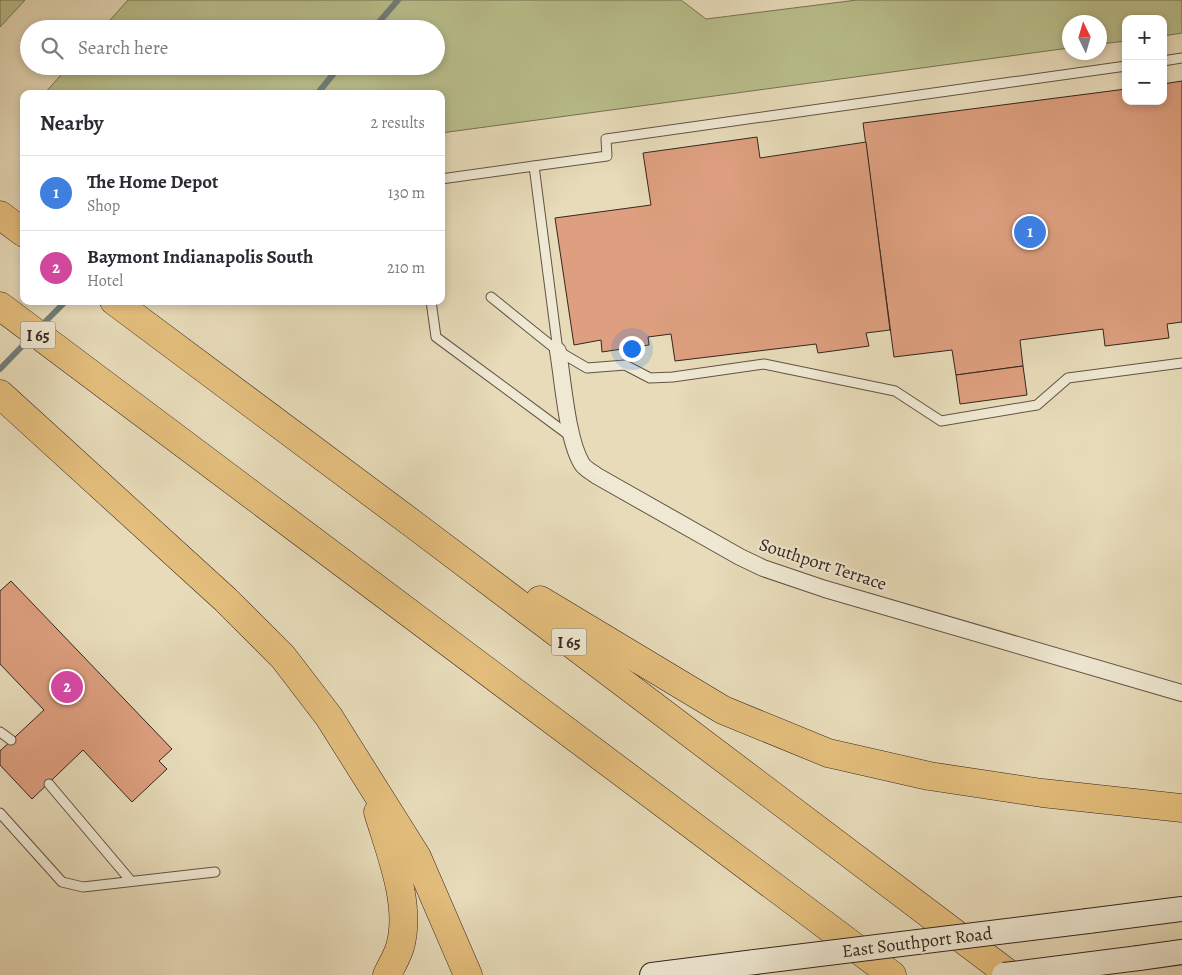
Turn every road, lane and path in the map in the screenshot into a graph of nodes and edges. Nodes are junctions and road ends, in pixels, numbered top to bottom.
1 (1182, 58) edge
2 (1167, 60) edge
3 (1122, 67) edge
4 (534, 166) junction
5 (445, 178) edge
6 (0, 215) edge
7 (20, 230) edge
8 (491, 297) dead end
9 (432, 305) edge
10 (0, 306) edge
11 (121, 306) edge
12 (558, 351) junction
13 (1182, 363) edge
14 (0, 394) edge
15 (572, 437) junction
16 (417, 527) junction
17 (1182, 693) edge
18 (0, 732) edge
19 (11, 740) dead end
20 (369, 782) junction
21 (49, 784) dead end
22 (1182, 808) edge
23 (0, 812) edge
24 (215, 872) dead end
25 (131, 881) junction
26 (1182, 909) edge
27 (1182, 952) edge
28 (387, 975) edge
29 (468, 975) edge
30 (652, 975) edge
31 (892, 975) edge
32 (1004, 975) edge
33 (1010, 975) edge

1 - 2 lane
3 - 4 lane
4 - 5 lane
4 - 12 lane
6 - 7 highway
8 - 12 lane
9 - 15 lane
10 - 31 highway, I 65
11 - 16 highway, I 65
12 - 13 lane
12 - 15 street, Southport Terrace
14 - 20 highway
15 - 17 street, Southport Terrace
16 - 22 highway
16 - 33 highway, I 65
18 - 19 lane
20 - 28 highway
20 - 29 highway
21 - 25 lane
23 - 25 lane
24 - 25 lane
26 - 30 main road, East Southport Road, bridge
27 - 32 main road, bridge

